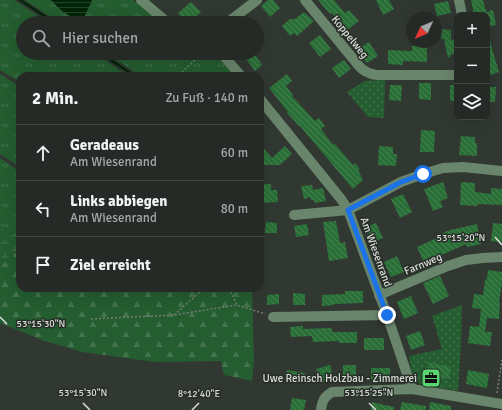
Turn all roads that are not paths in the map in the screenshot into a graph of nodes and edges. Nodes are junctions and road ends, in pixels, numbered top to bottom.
1 (141, 0) edge
2 (257, 0) edge
3 (305, 0) edge
4 (459, 0) edge
5 (461, 12) edge
6 (160, 16) edge
7 (235, 16) edge
8 (227, 60) edge
9 (238, 72) edge
10 (454, 75) edge
11 (264, 104) edge
12 (502, 171) edge
13 (348, 210) junction
14 (294, 215) dead end
15 (502, 257) edge
16 (379, 295) junction
17 (387, 315) junction
18 (273, 316) road end
19 (412, 389) junction
20 (499, 404) edge
21 (321, 410) edge

1 - 6 street
2 - 7 street
3 - 10 street, Koppelweg
4 - 5 street
8 - 9 street
11 - 13 street
12 - 13 street, Am Wiesenrand
13 - 14 street
13 - 16 street, Am Wiesenrand
15 - 16 street, Farnweg
16 - 17 street, Am Wiesenrand
17 - 18 street
17 - 19 street, Am Wiesenrand
19 - 20 street
19 - 21 street

